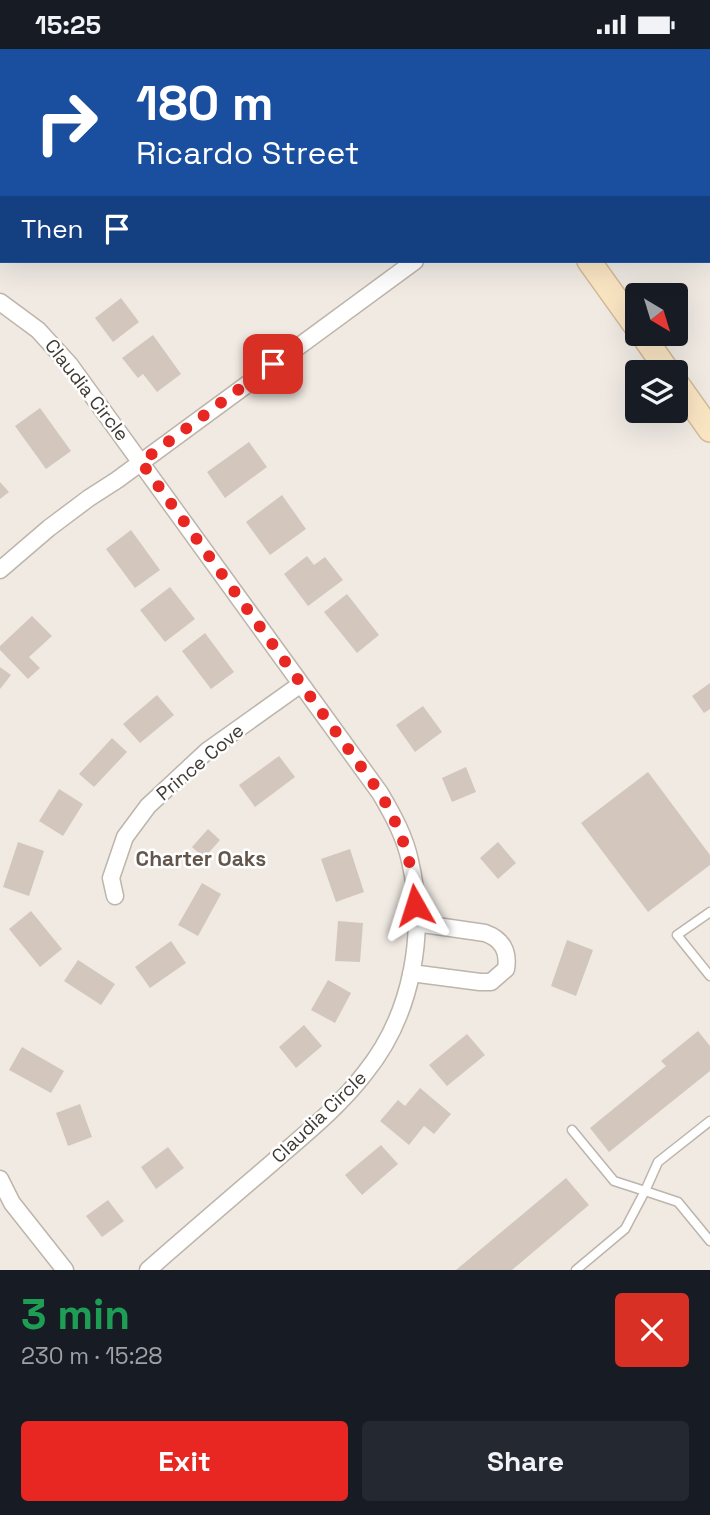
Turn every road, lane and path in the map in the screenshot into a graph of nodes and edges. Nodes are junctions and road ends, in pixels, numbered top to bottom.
1 (411, 263) edge
2 (590, 263) edge
3 (0, 302) edge
4 (625, 311) edge
5 (688, 399) edge
6 (710, 431) edge
7 (141, 462) junction
8 (0, 570) edge
9 (301, 684) junction
10 (116, 896) dead end
11 (710, 912) edge
12 (416, 923) junction
13 (411, 973) junction
14 (710, 976) edge
15 (710, 1121) edge
16 (572, 1130) dead end
17 (0, 1179) edge
18 (645, 1191) junction
19 (710, 1241) edge
20 (65, 1270) edge
21 (148, 1270) edge
22 (576, 1270) edge

1 - 7 street
2 - 4 main road
3 - 7 street, Claudia Circle
5 - 6 main road
7 - 8 street
7 - 9 street, Claudia Circle
9 - 10 street, Prince Cove
9 - 12 street, Claudia Circle
11 - 14 lane
12 - 13 street, Claudia Circle
12 - 13 street
13 - 21 street, Claudia Circle
15 - 18 lane
16 - 18 lane
17 - 20 street
18 - 19 lane
18 - 22 lane

